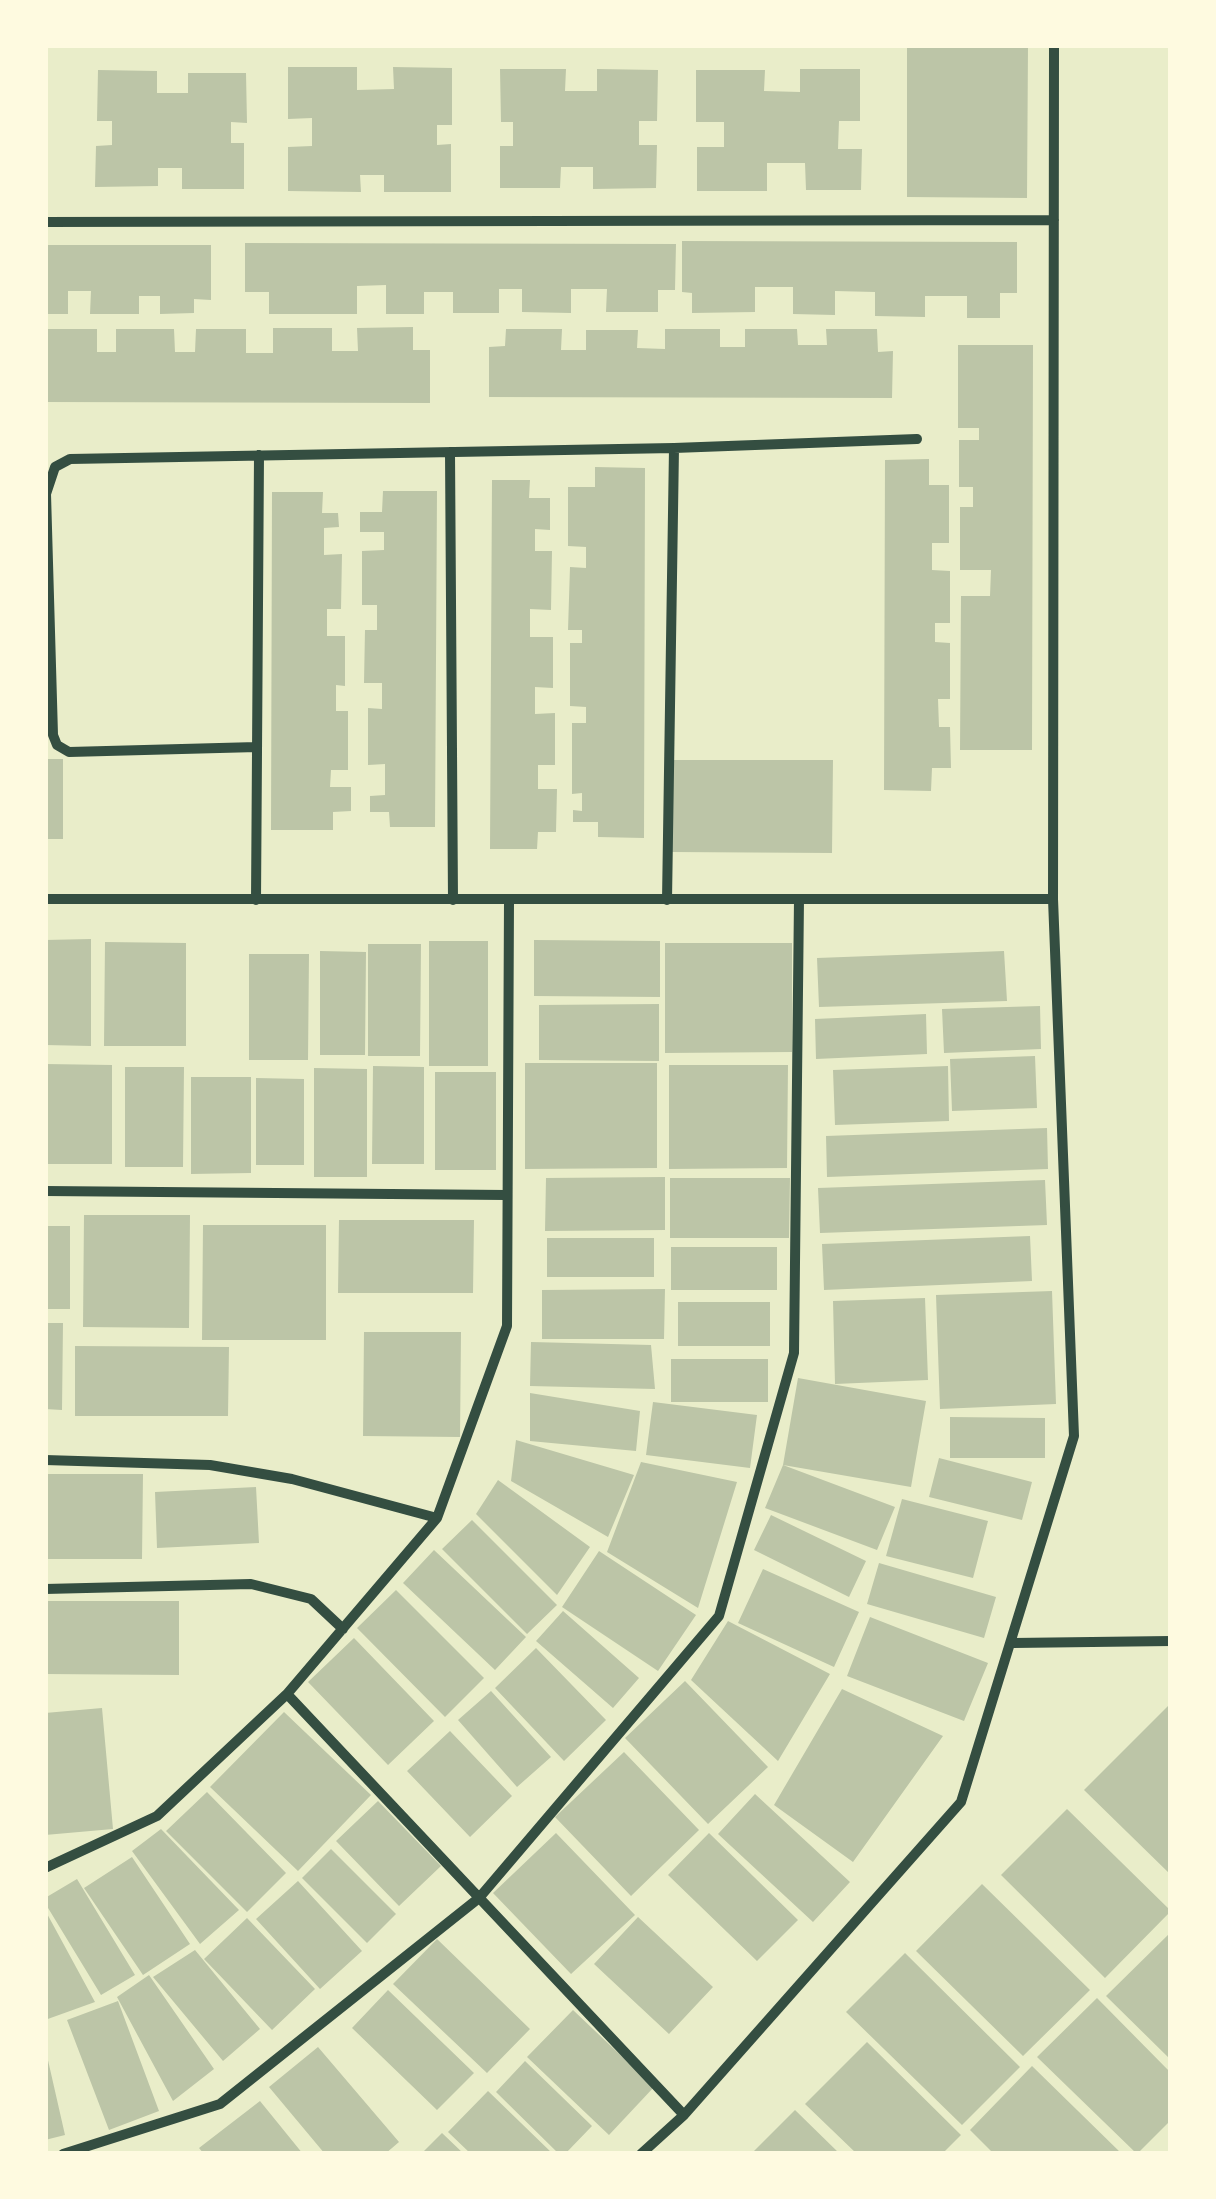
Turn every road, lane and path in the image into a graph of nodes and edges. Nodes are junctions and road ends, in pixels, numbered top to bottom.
1 (1054, 45) edge
2 (1054, 220) junction
3 (45, 222) edge
4 (917, 439) dead end
5 (674, 448) junction
6 (450, 452) junction
7 (259, 455) junction
8 (257, 747) junction
9 (799, 899) junction
10 (45, 900) edge
11 (256, 900) junction
12 (453, 900) junction
13 (510, 900) junction
14 (668, 900) junction
15 (1052, 900) junction
16 (45, 1191) edge
17 (506, 1195) junction
18 (45, 1460) edge
19 (436, 1518) junction
20 (45, 1589) edge
21 (343, 1629) junction
22 (1171, 1641) edge
23 (1014, 1643) junction
24 (287, 1694) junction
25 (45, 1868) edge
26 (479, 1898) junction
27 (684, 2115) junction
28 (64, 2154) edge
29 (641, 2154) edge

1 - 2 street
2 - 3 street
2 - 15 street
4 - 5 street
5 - 6 street
5 - 14 street
6 - 7 street
6 - 12 street
7 - 8 street
7 - 8 street
8 - 11 street
9 - 14 street
9 - 15 street
9 - 26 street
10 - 11 street
11 - 12 street
12 - 13 street
13 - 14 street
13 - 17 street
15 - 23 street
16 - 17 street
17 - 19 street
18 - 19 street
19 - 21 street
20 - 21 street
21 - 24 street
22 - 23 street
23 - 27 street
24 - 25 street
24 - 26 street
26 - 27 street
26 - 28 street
27 - 29 street

